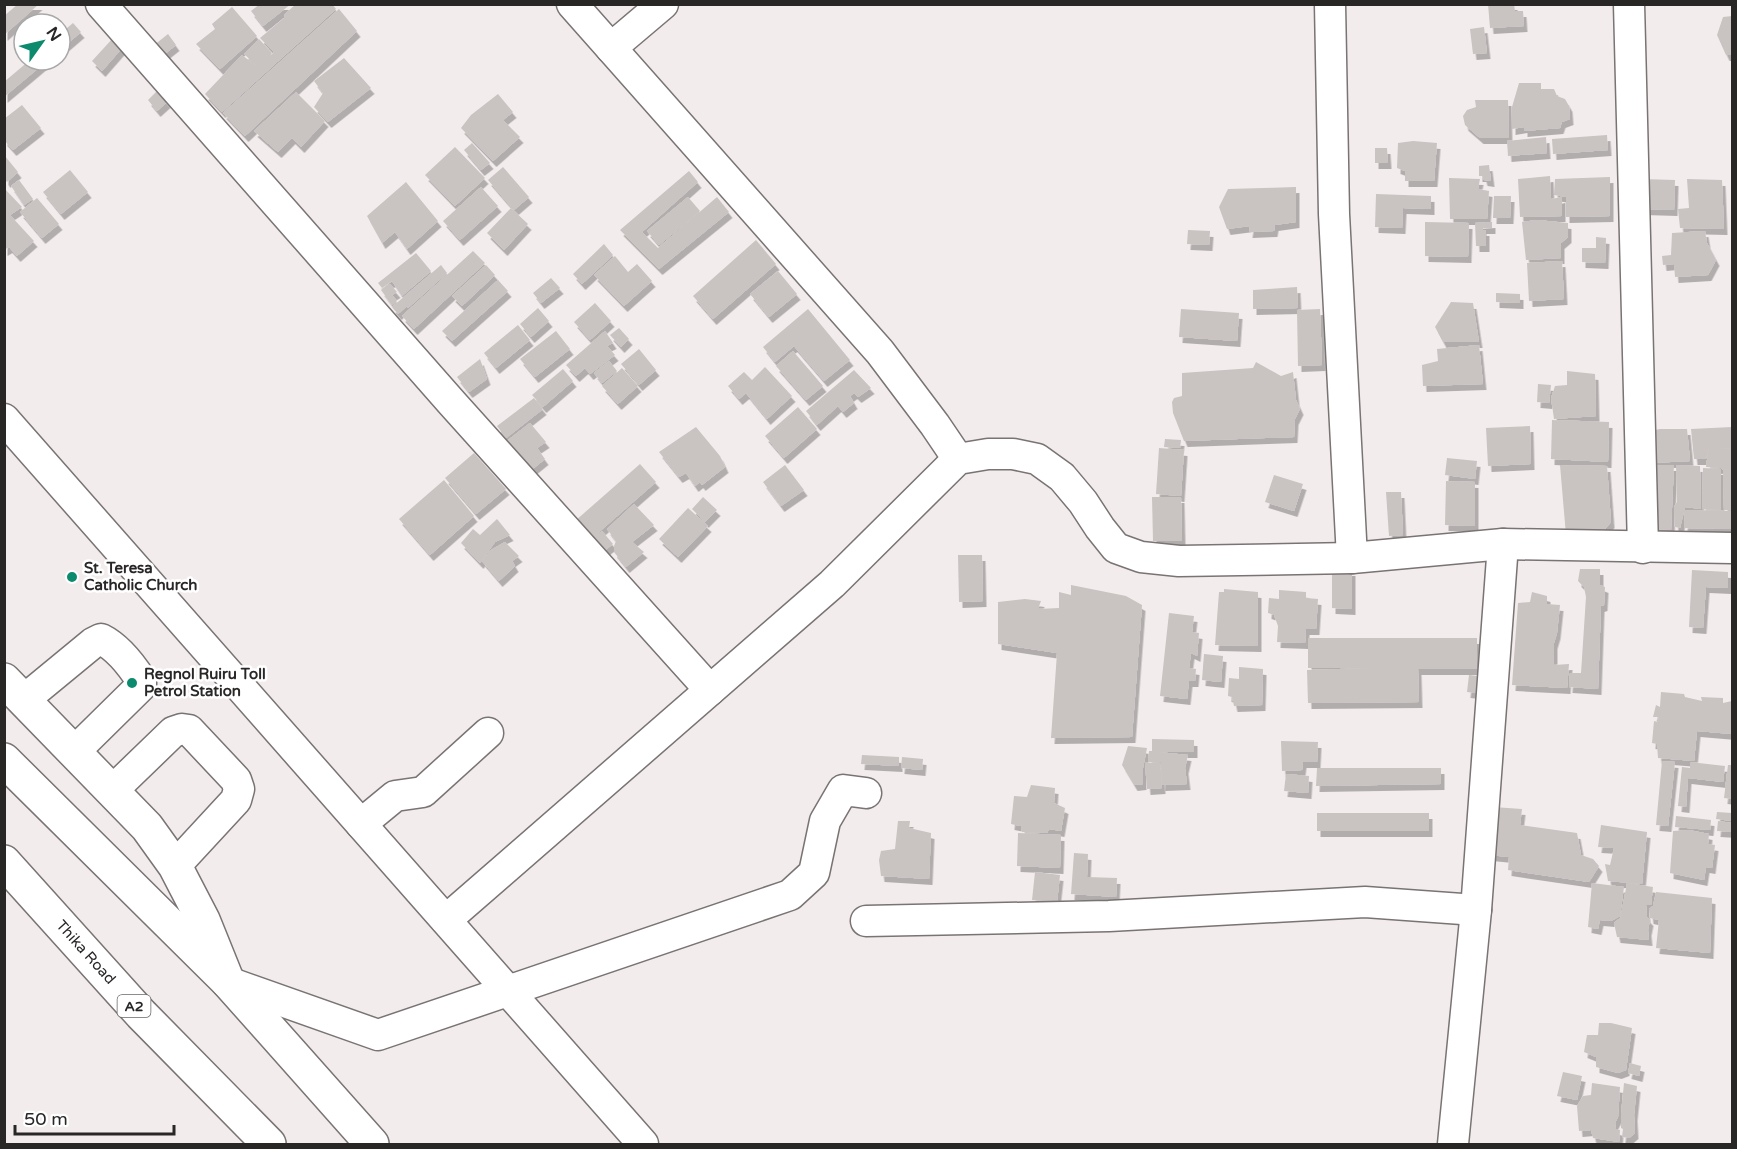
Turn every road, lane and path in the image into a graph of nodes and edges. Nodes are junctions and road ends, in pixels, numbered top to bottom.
1 (101, 4) edge
2 (572, 4) edge
3 (663, 4) edge
4 (1330, 4) edge
5 (1629, 4) edge
6 (611, 48) junction
7 (4, 419) edge
8 (958, 459) junction
9 (1503, 544) junction
10 (1643, 548) junction
11 (1732, 549) edge
12 (1352, 558) junction
13 (15, 690) edge
14 (710, 690) junction
15 (489, 733) dead end
16 (75, 752) junction
17 (4, 760) edge
18 (112, 791) junction
19 (866, 793) dead end
20 (361, 824) junction
21 (4, 862) edge
22 (175, 866) junction
23 (1476, 910) junction
24 (446, 920) junction
25 (866, 921) dead end
26 (228, 982) junction
27 (508, 991) junction
28 (269, 1144) edge
29 (372, 1144) edge
30 (643, 1144) edge
31 (1454, 1144) edge

1 - 14 street
2 - 6 street
3 - 6 street
4 - 12 street
5 - 10 street
6 - 8 street
7 - 20 street
8 - 12 street
8 - 14 street
9 - 10 street
9 - 12 street
9 - 23 street
10 - 11 street
13 - 16 main road
13 - 16 street
14 - 24 street
15 - 20 street
16 - 18 main road
17 - 26 main road
18 - 22 main road
18 - 22 street
19 - 27 street
20 - 24 street
21 - 28 main road, Thika Road / A2
22 - 26 main road
23 - 25 street
23 - 31 street
24 - 27 street
26 - 27 street
26 - 29 main road
27 - 30 street

